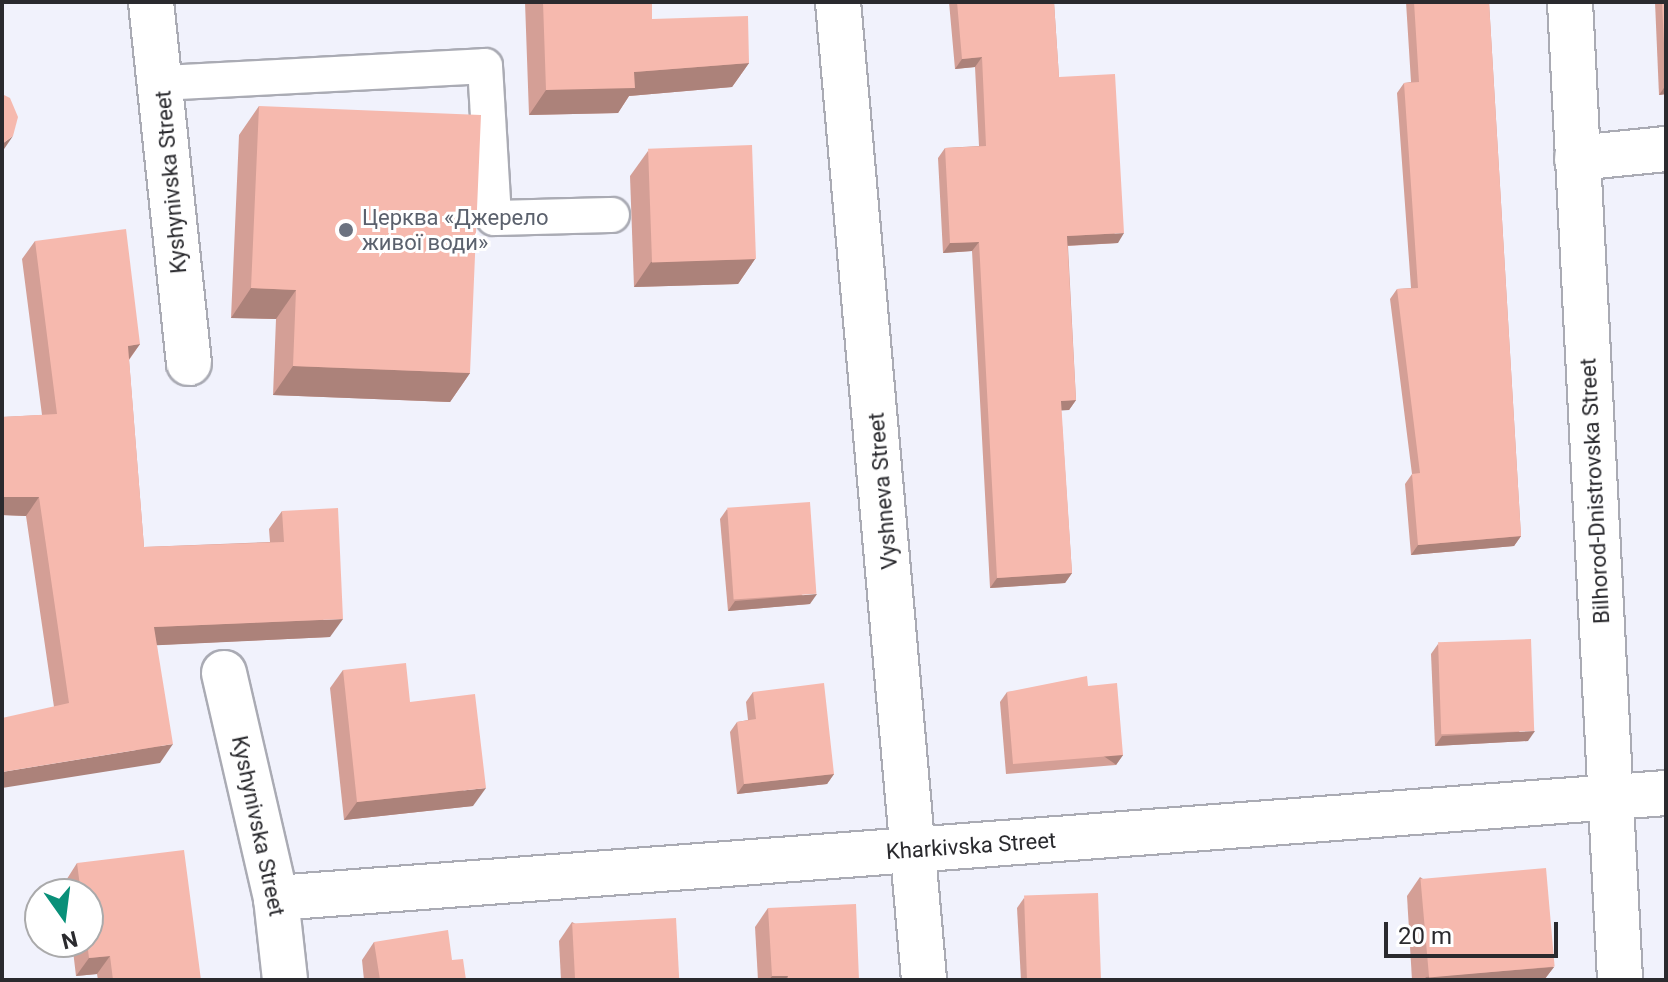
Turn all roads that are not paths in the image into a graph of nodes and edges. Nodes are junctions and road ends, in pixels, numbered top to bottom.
1 (151, 2) edge
2 (838, 2) edge
3 (1570, 2) edge
4 (162, 83) junction
5 (1666, 149) edge
6 (1577, 158) junction
7 (612, 215) dead end
8 (189, 363) dead end
9 (224, 673) dead end
10 (1666, 793) edge
11 (1612, 796) junction
12 (911, 851) junction
13 (276, 898) junction
14 (285, 980) edge
15 (924, 980) edge
16 (1620, 980) edge

1 - 4 street, Kyshynivska Street
2 - 12 street, Vyshneva Street
3 - 6 street, Bilhorod-Dnistrovska Street
4 - 7 lane
4 - 8 street, Kyshynivska Street
5 - 6 street
6 - 11 street, Bilhorod-Dnistrovska Street
9 - 13 street, Kyshynivska Street
10 - 11 street, Kharkivska Street
11 - 12 street, Kharkivska Street
11 - 16 street, Bilhorod-Dnistrovska Street
12 - 13 street, Kharkivska Street
12 - 15 street, Vyshneva Street
13 - 14 street, Kyshynivska Street

